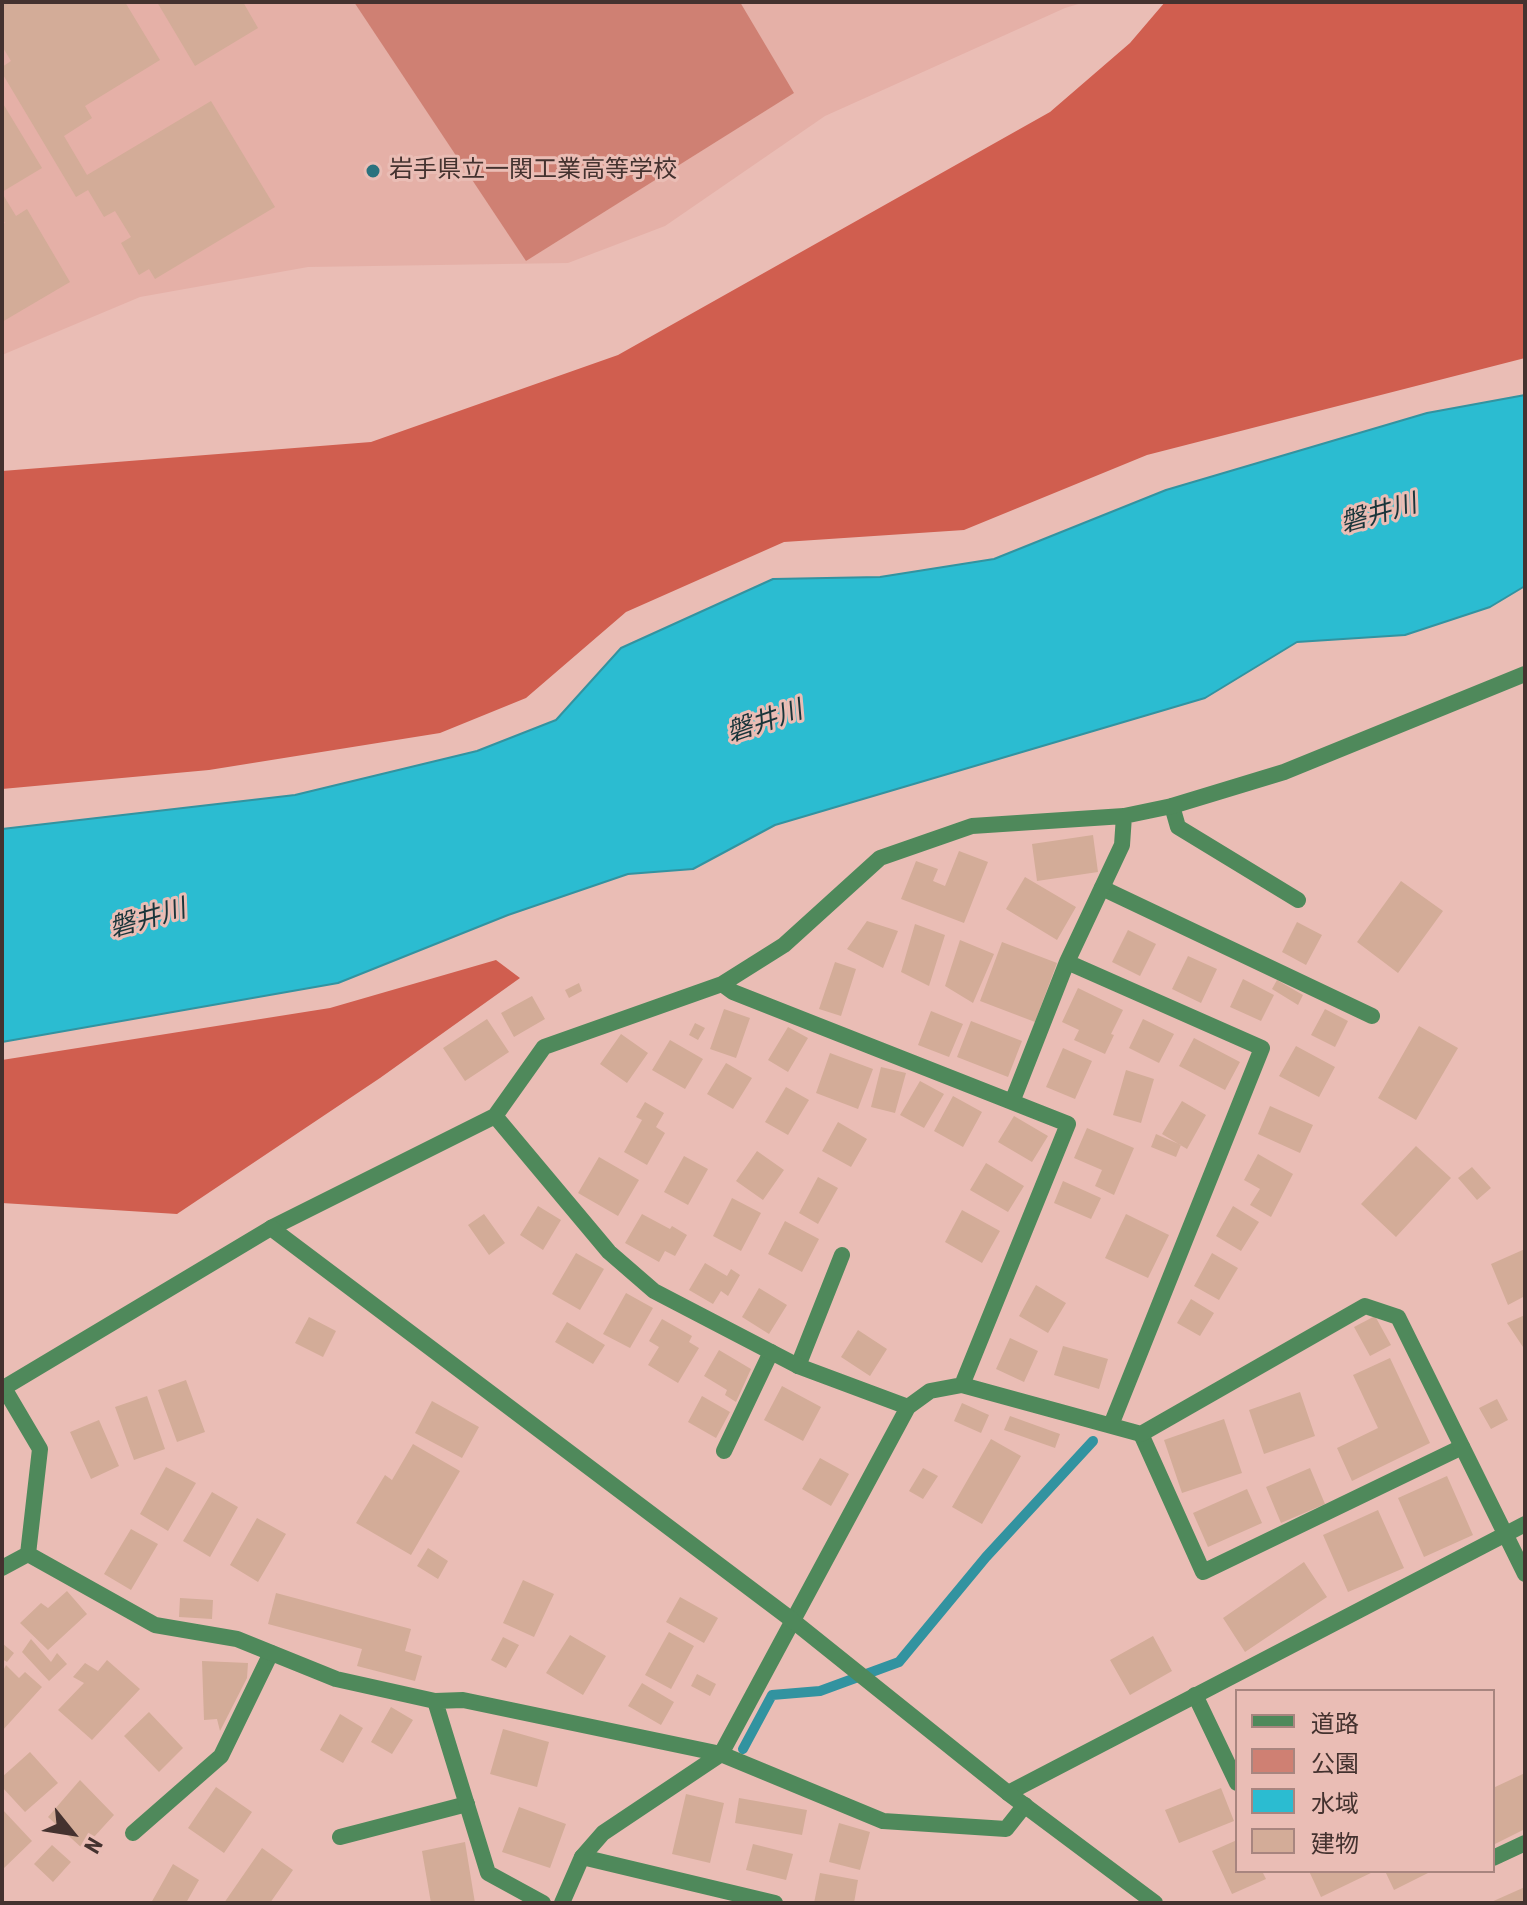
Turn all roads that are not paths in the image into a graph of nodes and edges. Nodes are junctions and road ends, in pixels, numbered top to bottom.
1 (1525, 674) edge
2 (1172, 806) junction
3 (1124, 816) junction
4 (1102, 888) junction
5 (1298, 900) dead end
6 (1067, 962) junction
7 (722, 984) junction
8 (1372, 1016) dead end
9 (1012, 1102) junction
10 (495, 1116) junction
11 (271, 1228) junction
12 (842, 1255) dead end
13 (771, 1352) junction
14 (798, 1366) junction
15 (962, 1385) junction
16 (3, 1389) edge
17 (908, 1407) junction
18 (1111, 1425) junction
19 (1141, 1434) junction
20 (1462, 1447) junction
21 (724, 1451) dead end
22 (1525, 1524) edge
23 (1504, 1533) junction
24 (28, 1554) junction
25 (2, 1568) edge
26 (1525, 1574) edge
27 (792, 1620) junction
28 (271, 1653) junction
29 (1195, 1695) junction
30 (435, 1701) junction
31 (721, 1754) junction
32 (1235, 1779) edge
33 (1008, 1793) junction
34 (467, 1804) junction
35 (1025, 1805) junction
36 (133, 1833) dead end
37 (340, 1837) dead end
38 (1525, 1843) edge
39 (582, 1857) junction
40 (1495, 1857) edge
41 (543, 1903) edge
42 (562, 1903) edge
43 (775, 1903) edge
44 (1155, 1903) edge

1 - 2 street
2 - 3 street
2 - 5 street
3 - 4 street
3 - 7 street
4 - 6 street
4 - 8 street
6 - 9 street
6 - 18 street
7 - 9 street
7 - 10 street
9 - 15 street
10 - 11 street
10 - 13 street
11 - 16 street
11 - 27 street
12 - 14 street
13 - 14 street
13 - 21 street
14 - 17 street
15 - 17 street
15 - 18 street
16 - 24 street
17 - 27 street
18 - 19 street
19 - 20 street
19 - 20 street
20 - 23 street
22 - 23 street
23 - 26 street
23 - 29 street
24 - 25 street
24 - 28 street
27 - 31 street
27 - 33 street
28 - 30 street
28 - 36 street
29 - 32 street
29 - 33 street
30 - 31 street
30 - 34 street
31 - 35 street
31 - 39 street
33 - 35 street
34 - 37 street
34 - 41 street
35 - 44 street
38 - 40 street
39 - 42 street
39 - 43 street

